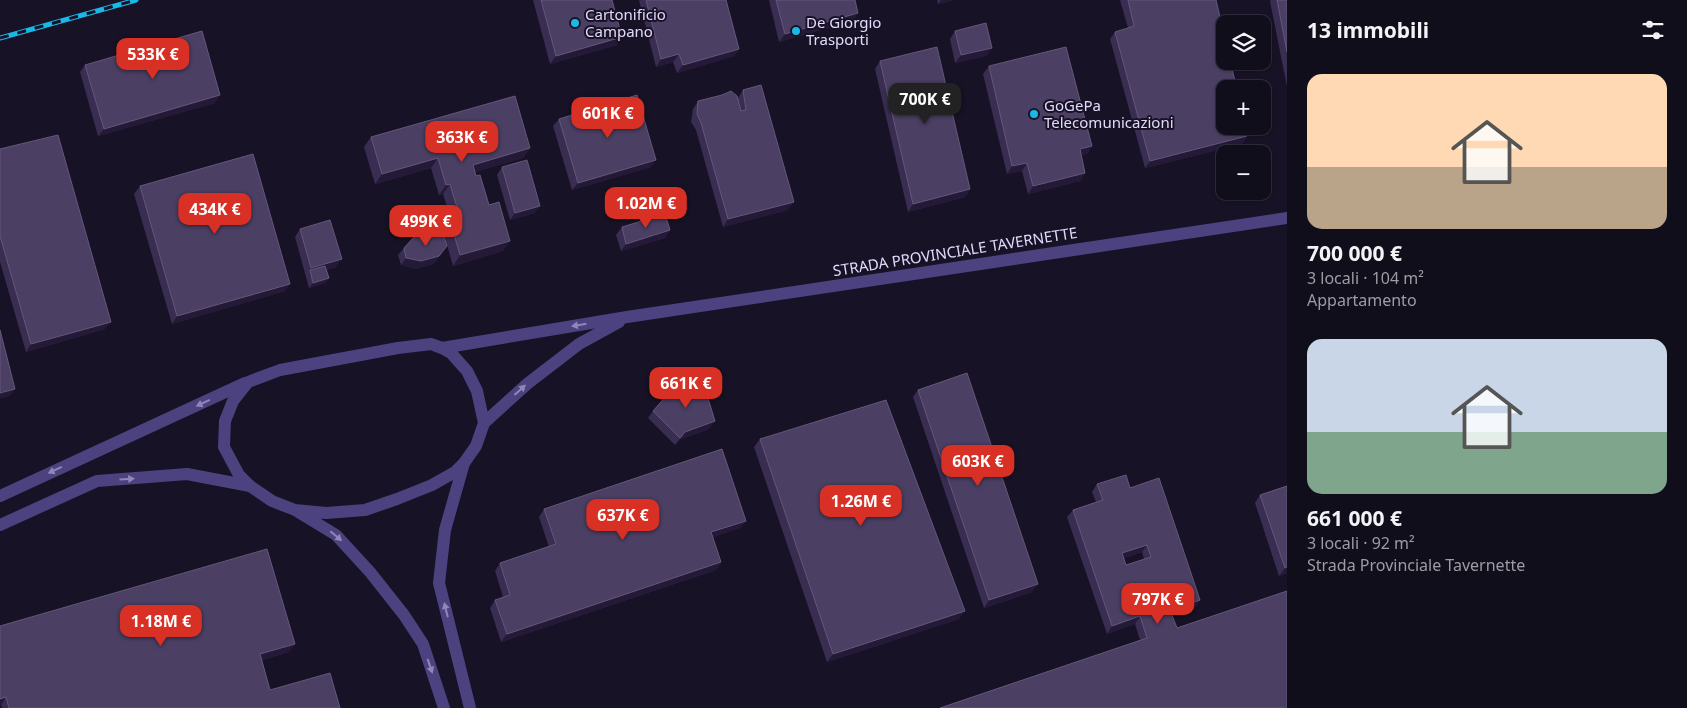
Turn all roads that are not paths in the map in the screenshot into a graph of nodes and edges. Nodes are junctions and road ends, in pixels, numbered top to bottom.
1 (1287, 218) edge
2 (627, 317) junction
3 (442, 348) junction
4 (248, 382) junction
5 (484, 423) junction
6 (464, 463) junction
7 (250, 486) junction
8 (0, 496) edge
9 (295, 510) junction
10 (0, 525) edge
11 (444, 708) edge
12 (470, 708) edge

1 - 2 street, STRADA PROVINCIALE TAVERNETTE
2 -> 3 street, STRADA PROVINCIALE TAVERNETTE
5 -> 2 street, STRADA PROVINCIALE TAVERNETTE
3 - 4 street, STRADA PROVINCIALE TAVERNETTE
3 - 5 street
4 - 7 street
4 -> 8 street
5 - 6 street
6 - 9 street
12 -> 6 street
7 - 9 street
10 -> 7 street
9 -> 11 street

